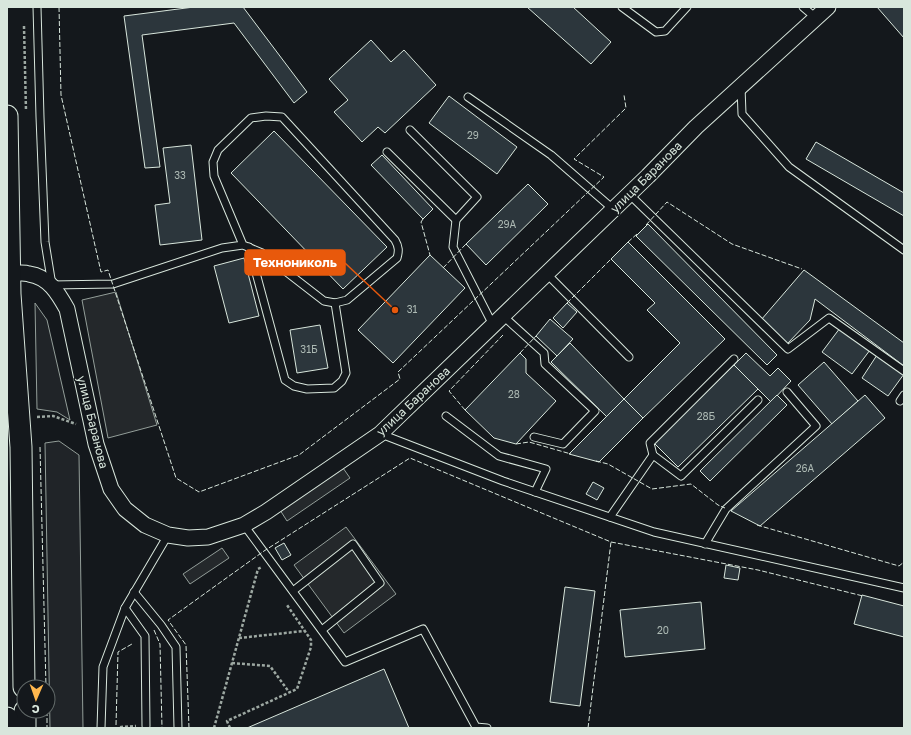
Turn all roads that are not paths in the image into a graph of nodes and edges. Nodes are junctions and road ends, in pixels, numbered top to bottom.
1 (37, 7) edge
2 (622, 7) edge
3 (687, 7) edge
4 (802, 7) edge
5 (828, 7) edge
6 (816, 18) junction
7 (741, 86) junction
8 (468, 97) dead end
9 (7, 116) edge
10 (410, 130) dead end
11 (387, 152) dead end
12 (629, 194) junction
13 (8, 207) edge
14 (613, 209) junction
15 (456, 220) junction
16 (246, 246) junction
17 (904, 250) edge
18 (546, 273) junction
19 (10, 284) junction
20 (52, 285) junction
21 (335, 303) junction
22 (497, 320) junction
23 (7, 356) edge
24 (629, 357) dead end
25 (734, 359) dead end
26 (904, 371) edge
27 (787, 392) dead end
28 (758, 400) dead end
29 (446, 416) dead end
30 (380, 434) junction
31 (534, 437) dead end
32 (653, 455) junction
33 (535, 492) junction
34 (610, 517) junction
35 (244, 525) junction
36 (168, 535) junction
37 (705, 544) junction
38 (904, 588) edge
39 (293, 591) junction
40 (134, 592) junction
41 (125, 608) junction
42 (322, 630) junction
43 (24, 679) edge
44 (7, 718) edge
45 (146, 726) dead end
46 (7, 728) edge
47 (101, 728) edge
48 (178, 728) edge
49 (475, 728) edge
50 (487, 728) edge

1 - 20 lane
2 - 3 lane
4 - 6 lane
5 - 6 street, улица Баранова
6 - 7 street, улица Баранова
7 - 12 street, улица Баранова
7 - 17 lane
8 - 14 lane
9 - 13 main road
10 - 15 lane
11 - 15 lane
12 - 14 street, улица Баранова
12 - 26 lane
13 - 19 main road
14 - 18 street, улица Баранова
15 - 22 lane
16 - 20 lane
16 - 21 lane
16 - 21 lane
16 - 21 lane
18 - 22 street, улица Баранова
18 - 24 lane
19 - 20 street
19 - 23 main road
19 - 43 main road
20 - 36 street, улица Баранова
22 - 30 street, улица Баранова
22 - 31 lane
25 - 32 lane
27 - 37 lane
28 - 32 lane
29 - 33 lane
30 - 33 lane
30 - 35 street, улица Баранова
32 - 34 lane
33 - 34 lane
34 - 37 lane
35 - 36 street, улица Баранова
35 - 39 lane
36 - 40 lane
37 - 38 lane
39 - 42 lane
39 - 42 lane
40 - 41 lane
40 - 48 lane
41 - 45 lane
41 - 47 lane
42 - 49 lane
44 - 46 main road
49 - 50 lane

